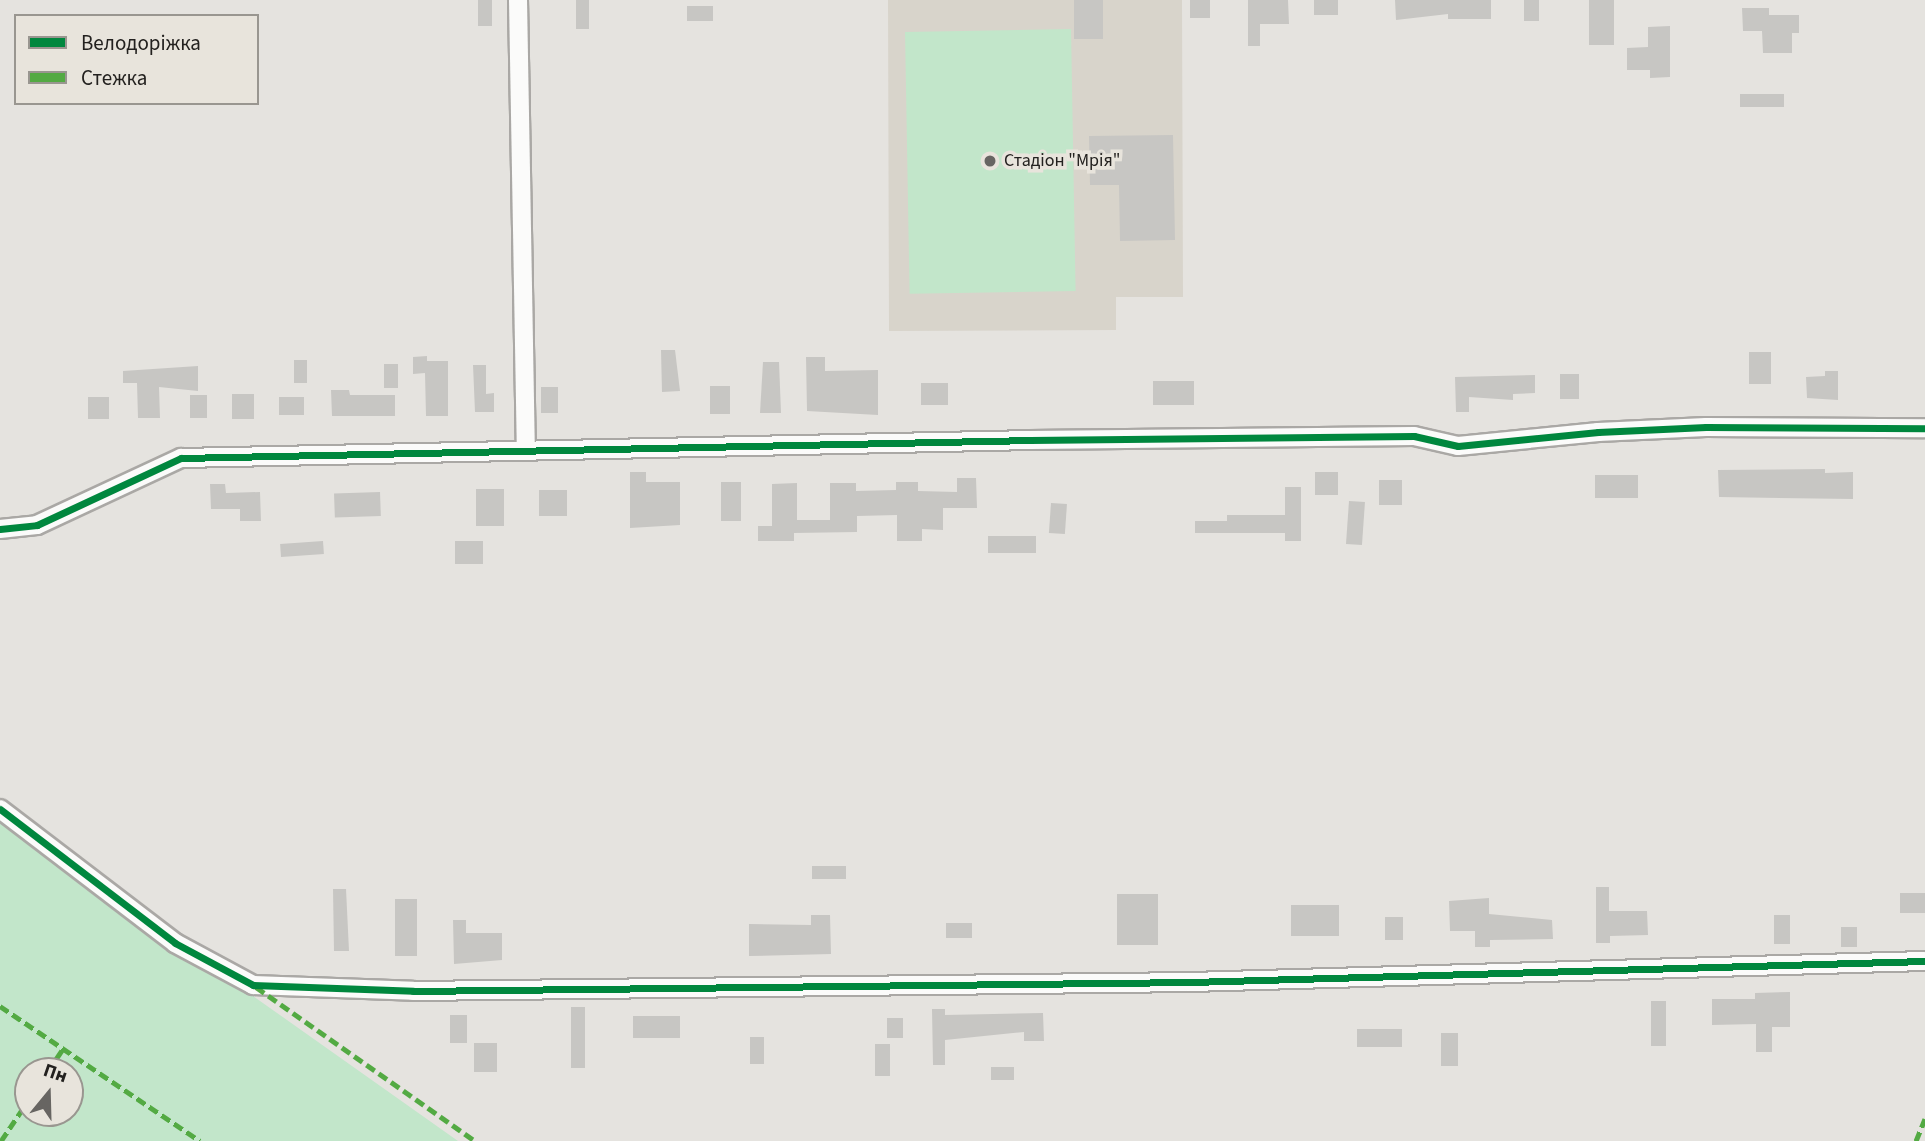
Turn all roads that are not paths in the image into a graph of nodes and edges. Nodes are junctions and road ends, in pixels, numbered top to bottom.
1 (518, 0) edge
2 (1925, 428) edge
3 (526, 450) junction
4 (0, 529) edge
5 (0, 809) edge
6 (1925, 961) edge

1 - 3 street
2 - 3 street
3 - 4 street
5 - 6 street

